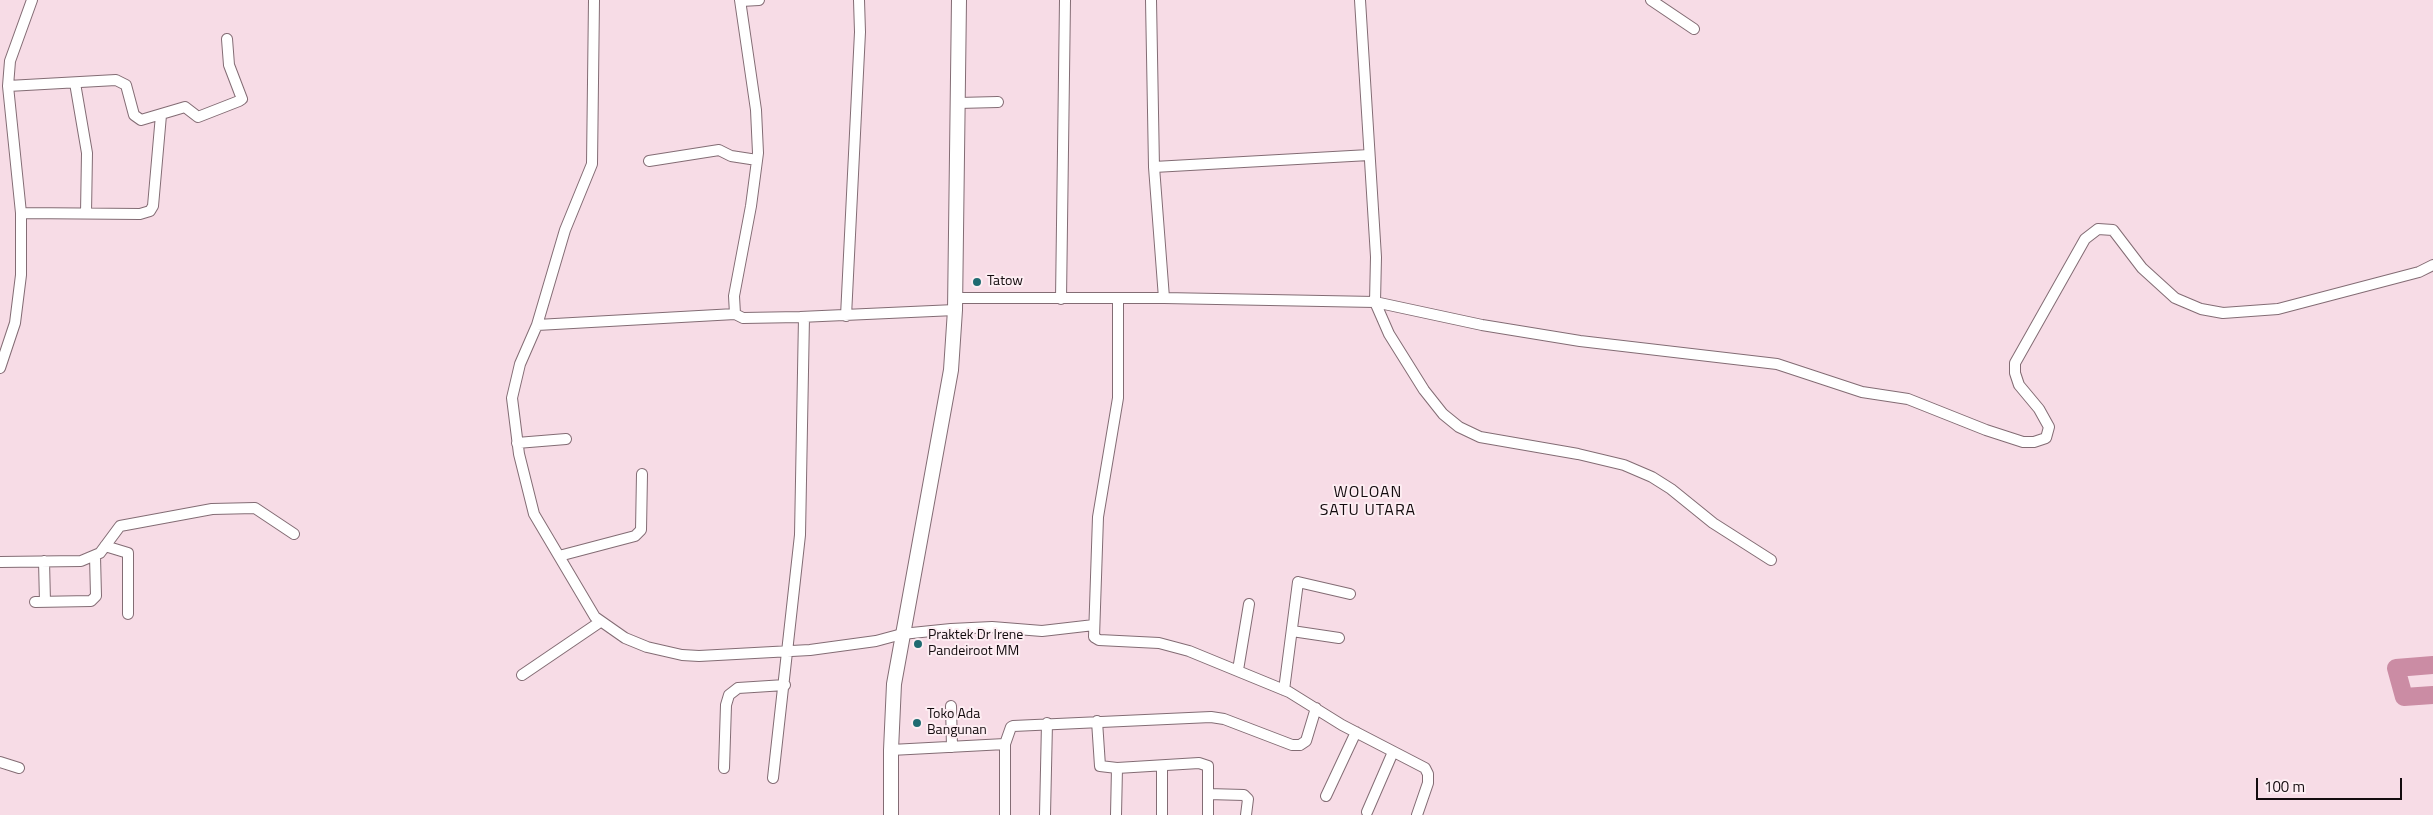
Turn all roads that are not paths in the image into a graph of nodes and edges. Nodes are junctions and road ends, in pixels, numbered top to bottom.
1 (32, 0) edge
2 (594, 0) edge
3 (759, 0) edge
4 (859, 0) edge
5 (960, 0) edge
6 (1065, 0) edge
7 (1151, 0) edge
8 (1360, 0) edge
9 (1652, 0) edge
10 (741, 1) edge
11 (1694, 29) dead end
12 (227, 39) dead end
13 (75, 83) junction
14 (8, 86) junction
15 (998, 102) dead end
16 (958, 103) junction
17 (161, 115) junction
18 (1368, 155) junction
19 (757, 160) junction
20 (649, 161) dead end
21 (1154, 167) junction
22 (21, 213) junction
23 (86, 213) junction
24 (2433, 265) edge
25 (1164, 298) junction
26 (1061, 299) junction
27 (1118, 299) junction
28 (1375, 302) junction
29 (955, 304) junction
30 (735, 314) junction
31 (846, 316) junction
32 (804, 317) junction
33 (537, 325) junction
34 (0, 368) edge
35 (566, 439) dead end
36 (517, 443) junction
37 (642, 474) dead end
38 (294, 534) dead end
39 (105, 546) junction
40 (95, 556) junction
41 (559, 556) junction
42 (1771, 560) dead end
43 (44, 561) junction
44 (0, 562) edge
45 (1350, 594) dead end
46 (1248, 604) dead end
47 (128, 614) dead end
48 (600, 622) junction
49 (1094, 625) junction
50 (1292, 631) junction
51 (902, 634) junction
52 (1339, 638) dead end
53 (789, 651) junction
54 (1238, 670) junction
55 (522, 675) dead end
56 (784, 685) junction
57 (1284, 690) junction
58 (951, 706) dead end
59 (1316, 708) junction
60 (1097, 721) junction
61 (1047, 723) junction
62 (1356, 732) junction
63 (1005, 744) junction
64 (952, 747) junction
65 (891, 750) junction
66 (1394, 752) junction
67 (0, 762) edge
68 (1162, 767) junction
69 (19, 768) dead end
70 (724, 768) dead end
71 (1117, 768) junction
72 (773, 778) dead end
73 (1208, 794) junction
74 (1326, 796) dead end
75 (1367, 812) dead end
76 (891, 815) edge
77 (1006, 815) edge
78 (1045, 815) edge
79 (1116, 815) edge
80 (1162, 815) edge
81 (1208, 815) edge
82 (1246, 815) edge
83 (1417, 815) edge

1 - 14 street
2 - 33 street
3 - 10 street
4 - 31 street
5 - 16 main road
6 - 26 street
7 - 21 street
8 - 18 street
9 - 11 street
10 - 19 street
12 - 17 street
13 - 14 street
13 - 17 street
13 - 23 street
14 - 22 street
15 - 16 street
16 - 29 main road
17 - 23 street
18 - 21 street
18 - 28 street
19 - 20 street
19 - 30 street
21 - 25 street
22 - 23 street
22 - 34 street
24 - 28 street
25 - 27 street
25 - 28 street
26 - 27 street
26 - 29 street
27 - 49 street
28 - 42 street
29 - 31 street
29 - 51 main road
30 - 32 street
30 - 33 street
31 - 32 street
32 - 53 street
33 - 36 street
35 - 36 street
36 - 41 street
37 - 41 street
38 - 39 street
39 - 40 street
39 - 47 street
40 - 43 street
40 - 43 street
41 - 48 street
43 - 44 street
45 - 50 street
46 - 54 street
48 - 53 street
48 - 55 street
49 - 51 street
49 - 54 street
50 - 52 street
50 - 57 street
51 - 53 street
51 - 65 main road
53 - 56 street
54 - 57 street
56 - 70 street
56 - 72 street
57 - 59 street
58 - 64 street
59 - 60 street
59 - 62 street
60 - 61 street
60 - 71 street
61 - 63 street
61 - 78 street
62 - 66 street
62 - 74 street
63 - 64 street
63 - 77 street
64 - 65 street
65 - 76 main road
66 - 75 street
66 - 83 street
67 - 69 street
68 - 71 street
68 - 73 street
68 - 80 street
71 - 79 street
73 - 81 street
73 - 82 street

